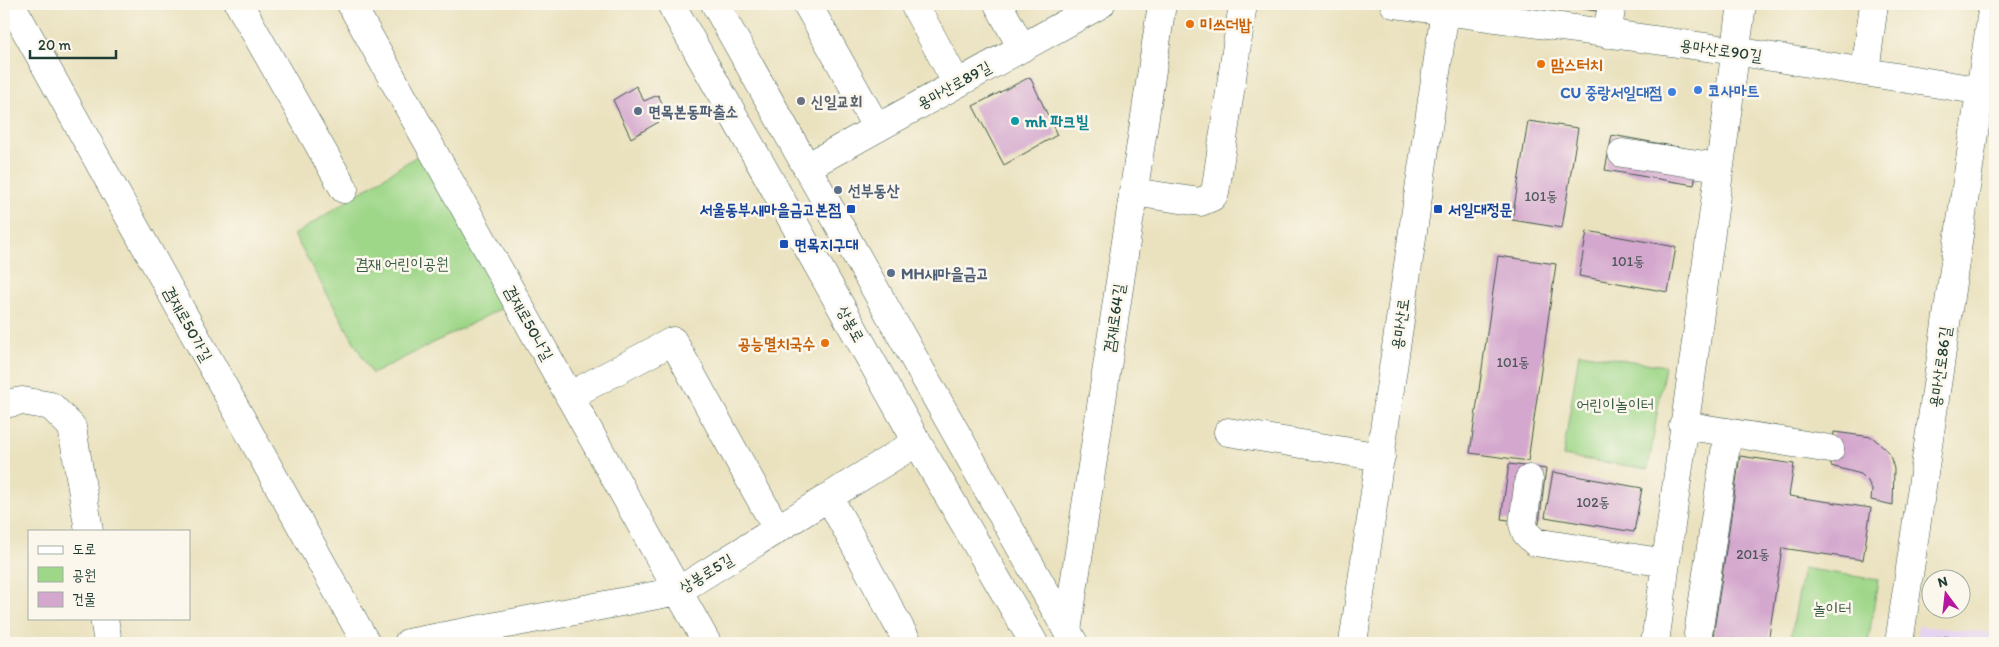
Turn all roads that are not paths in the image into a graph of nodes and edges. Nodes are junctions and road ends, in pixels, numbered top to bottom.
1 (11, 4) edge
2 (239, 4) edge
3 (350, 4) edge
4 (670, 4) edge
5 (716, 4) edge
6 (807, 4) edge
7 (914, 4) edge
8 (998, 4) edge
9 (1102, 4) edge
10 (1162, 4) edge
11 (1243, 4) edge
12 (1394, 4) edge
13 (1612, 4) edge
14 (1742, 4) edge
15 (1874, 4) edge
16 (1993, 4) edge
17 (1446, 8) edge
18 (1607, 34) junction
19 (1022, 48) junction
20 (1735, 51) junction
21 (1865, 72) junction
22 (957, 84) junction
23 (1988, 92) edge
24 (877, 128) junction
25 (1622, 153) dead end
26 (807, 167) junction
27 (1719, 167) junction
28 (344, 189) dead end
29 (1133, 192) junction
30 (569, 396) junction
31 (4, 404) edge
32 (1683, 425) junction
33 (1228, 432) dead end
34 (1728, 432) junction
35 (917, 442) junction
36 (1830, 449) dead end
37 (1381, 457) junction
38 (1529, 479) dead end
39 (829, 497) junction
40 (777, 529) junction
41 (89, 530) edge
42 (1666, 563) junction
43 (678, 591) junction
44 (104, 620) edge
45 (1698, 634) dead end
46 (1071, 637) edge
47 (444, 640) edge
48 (108, 643) edge
49 (366, 643) edge
50 (408, 643) edge
51 (707, 643) edge
52 (908, 643) edge
53 (1034, 643) edge
54 (1353, 643) edge
55 (1655, 643) edge
56 (1899, 643) edge

1 - 49 street, 겸재로50가길
2 - 28 street
3 - 30 street, 겸재로50나길
4 - 35 street, 상봉로
5 - 26 street
6 - 24 street
7 - 22 street
8 - 19 street
9 - 19 street, 용마산로89길
10 - 29 street, 겸재로64길
11 - 29 street
12 - 17 street
13 - 18 street
14 - 20 street
15 - 21 street
16 - 23 street, 용마산로86길
17 - 18 street, 용마산로90길
17 - 37 street, 용마산로
18 - 20 street, 용마산로90길
19 - 22 street, 용마산로89길
20 - 21 street, 용마산로90길
20 - 27 street
21 - 23 street, 용마산로90길
22 - 24 street, 용마산로89길
23 - 56 street, 용마산로86길
24 - 26 street, 용마산로89길
25 - 27 street
26 - 46 street
27 - 32 street
29 - 46 street, 겸재로64길
30 - 40 street
30 - 43 street, 겸재로50나길
31 - 41 street
32 - 34 street
32 - 42 street
33 - 37 street
34 - 36 street
34 - 45 street
35 - 39 street, 상봉로5길
35 - 53 street, 상봉로
37 - 54 street, 용마산로
38 - 42 street
39 - 40 street, 상봉로5길
39 - 52 street
40 - 43 street, 상봉로5길
42 - 55 street
43 - 47 street, 상봉로5길
43 - 51 street, 겸재로50나길
44 - 48 street
47 - 50 street, 상봉로5길

